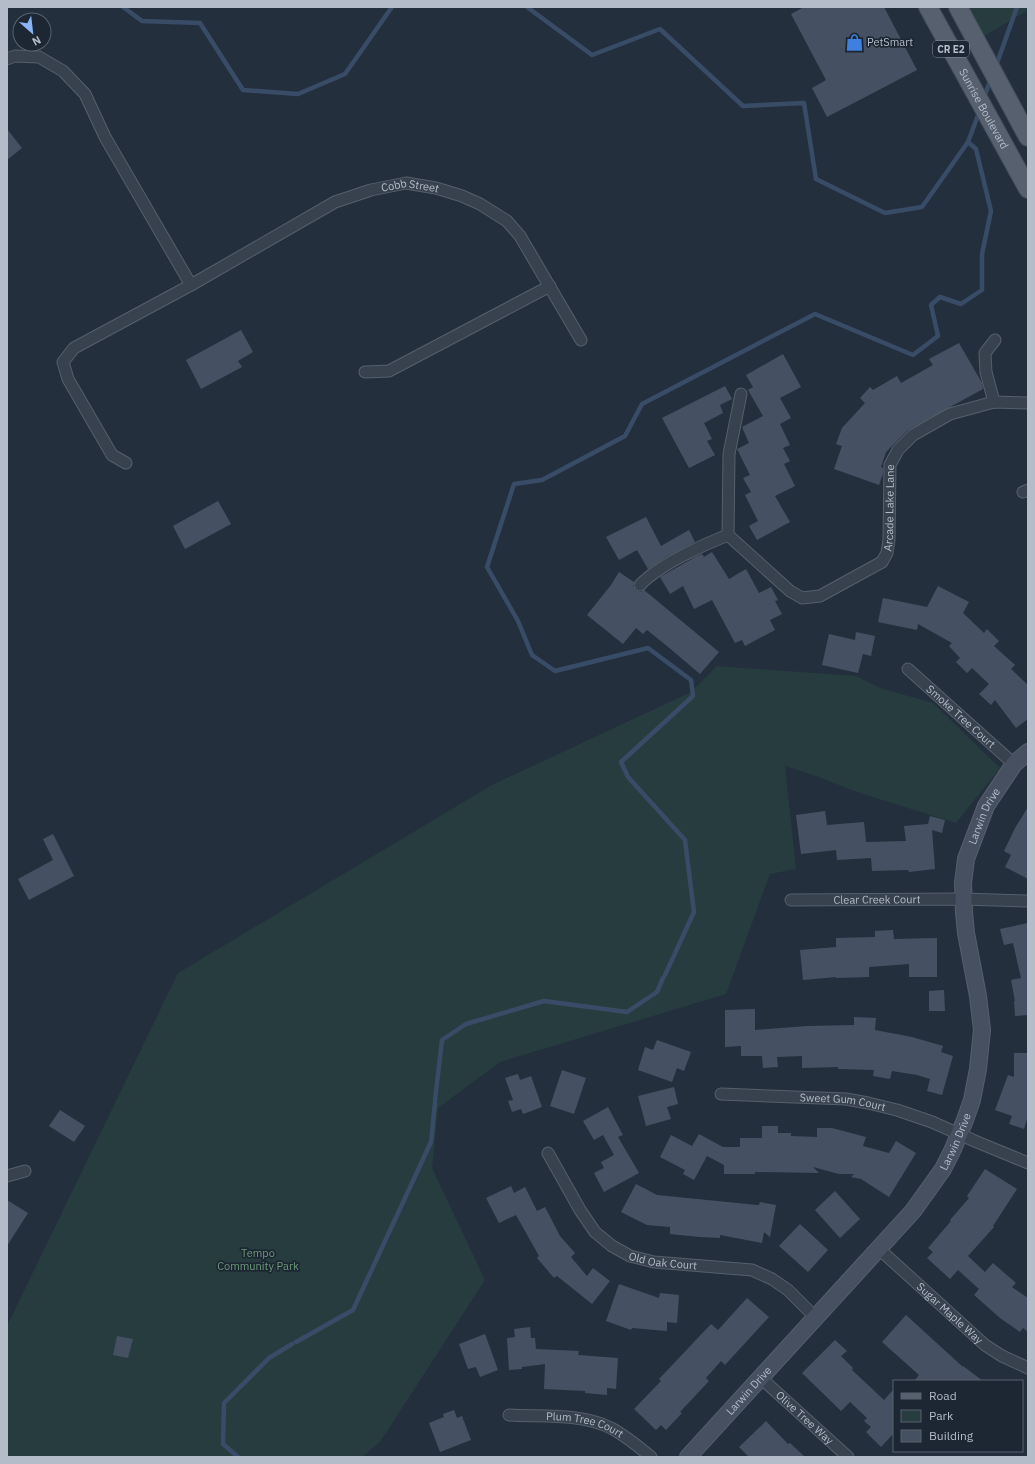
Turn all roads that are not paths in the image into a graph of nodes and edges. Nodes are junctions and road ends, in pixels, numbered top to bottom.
1 (928, 7) edge
2 (958, 7) edge
3 (7, 59) edge
4 (1028, 137) edge
5 (1028, 189) edge
6 (191, 285) junction
7 (550, 286) junction
8 (581, 340) dead end
9 (995, 340) dead end
10 (364, 372) dead end
11 (741, 394) dead end
12 (994, 402) junction
13 (1028, 403) edge
14 (126, 463) dead end
15 (728, 535) junction
16 (640, 585) dead end
17 (908, 669) dead end
18 (1028, 752) edge
19 (1014, 764) junction
20 (963, 899) junction
21 (791, 900) dead end
22 (1028, 901) edge
23 (721, 1094) dead end
24 (959, 1135) junction
25 (548, 1153) dead end
26 (1028, 1163) edge
27 (25, 1171) dead end
28 (7, 1176) edge
29 (878, 1248) junction
30 (815, 1317) junction
31 (1028, 1368) edge
32 (761, 1378) junction
33 (509, 1415) dead end
34 (651, 1457) edge
35 (688, 1457) edge
36 (848, 1457) edge

1 - 5 main road, Sunrise Boulevard / CR E2
2 - 4 main road, CR E2
3 - 6 street
6 - 7 street, Cobb Street
6 - 14 street, Cobb Street
7 - 8 street, Cobb Street
7 - 10 street
9 - 12 street
11 - 15 street
12 - 13 street, Arcade Lake Lane
12 - 15 street, Arcade Lake Lane
15 - 16 street
17 - 19 street, Smoke Tree Court
18 - 19 street, Larwin Drive
19 - 20 street, Larwin Drive
20 - 21 street, Clear Creek Court
20 - 22 street, Clear Creek Court
20 - 24 street, Larwin Drive
23 - 24 street, Sweet Gum Court
24 - 26 street, Sweet Gum Court
24 - 29 street, Larwin Drive
25 - 30 street, Old Oak Court
27 - 28 street
29 - 30 street, Larwin Drive
29 - 31 street, Sugar Maple Way
30 - 32 street, Larwin Drive
32 - 35 street, Larwin Drive
32 - 36 street, Olive Tree Way
33 - 34 street, Plum Tree Court

